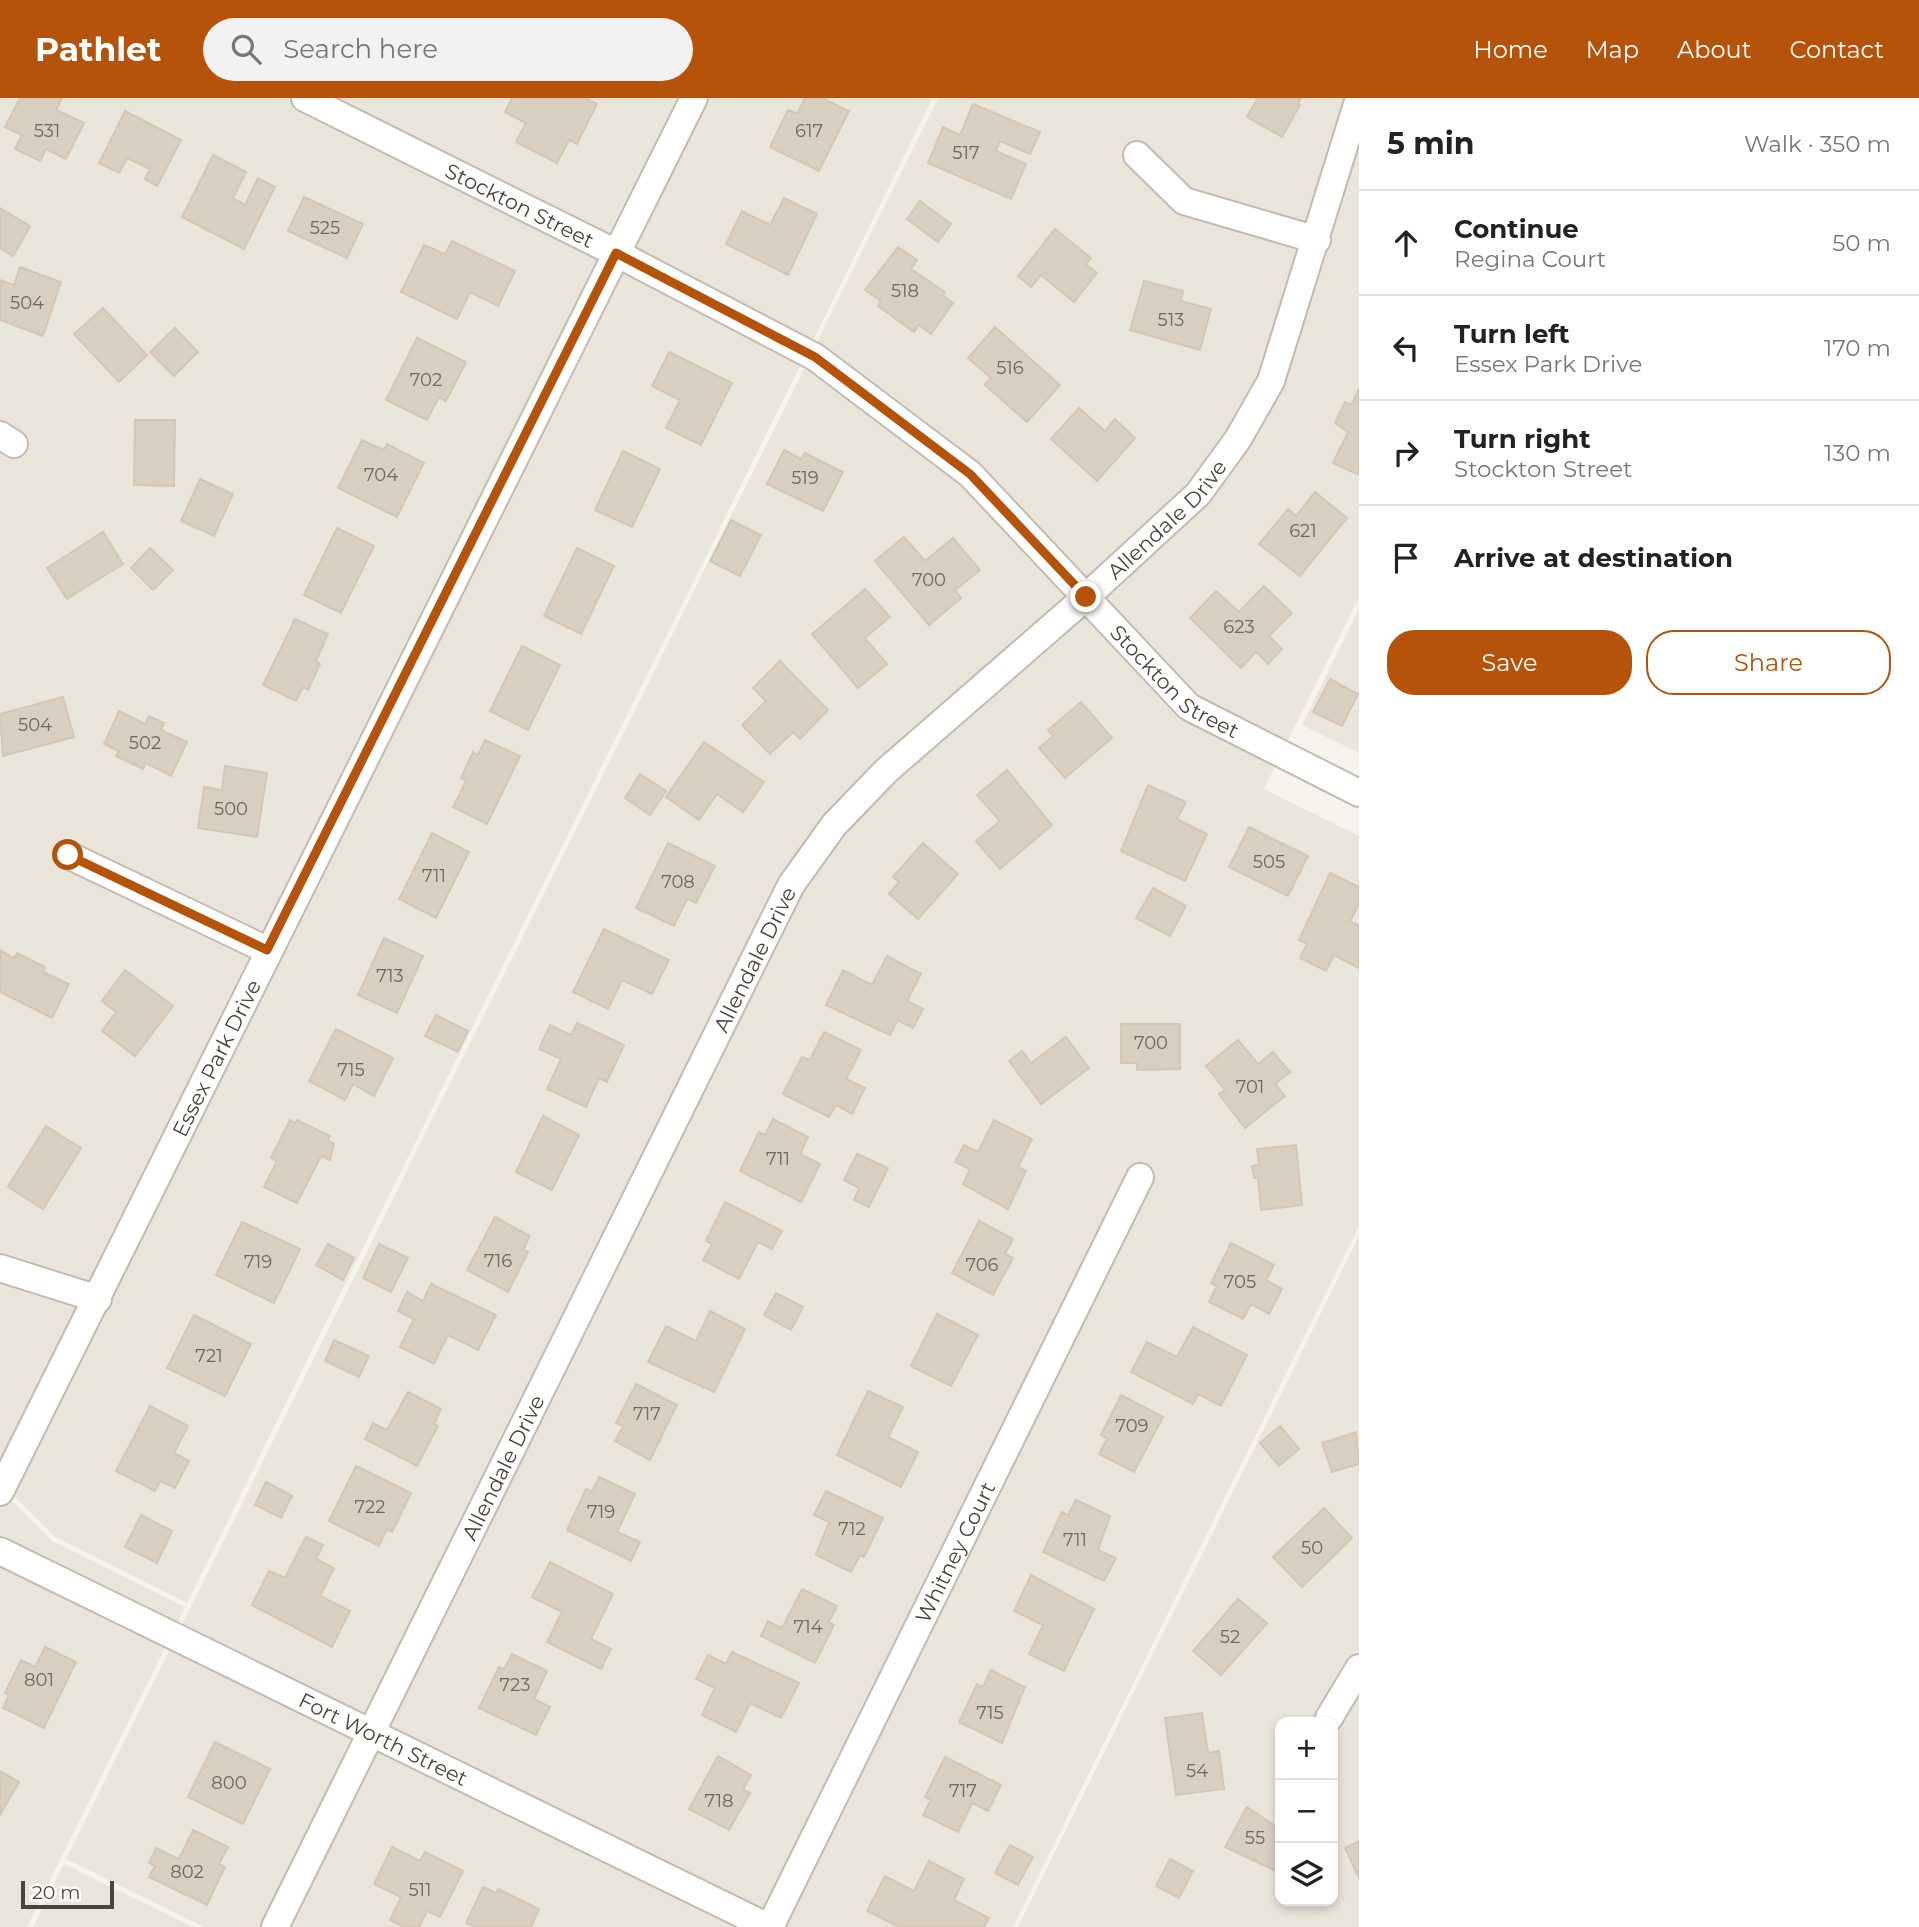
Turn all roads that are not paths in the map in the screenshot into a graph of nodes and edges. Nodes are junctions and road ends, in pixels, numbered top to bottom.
1 (305, 98) edge
2 (694, 98) edge
3 (1359, 98) edge
4 (1137, 155) dead end
5 (1317, 240) junction
6 (616, 253) junction
7 (1086, 597) junction
8 (1359, 793) edge
9 (68, 855) dead end
10 (267, 950) junction
11 (1140, 1177) dead end
12 (0, 1268) edge
13 (98, 1299) junction
14 (0, 1492) edge
15 (0, 1551) edge
16 (1359, 1668) edge
17 (1330, 1717) edge
18 (370, 1732) junction
19 (275, 1927) edge
20 (769, 1927) edge

1 - 6 street, Stockton Street
2 - 6 street, Essex Park Drive
3 - 5 street, Allendale Drive
4 - 5 street
5 - 7 street, Allendale Drive
6 - 7 street, Stockton Street
6 - 10 street, Essex Park Drive
7 - 8 street, Stockton Street
7 - 18 street, Allendale Drive
9 - 10 street
10 - 13 street, Essex Park Drive
11 - 20 street, Whitney Court
12 - 13 street
13 - 14 street, Essex Park Drive
15 - 18 street, Fort Worth Street
16 - 17 street
18 - 19 street, Allendale Drive
18 - 20 street, Fort Worth Street

